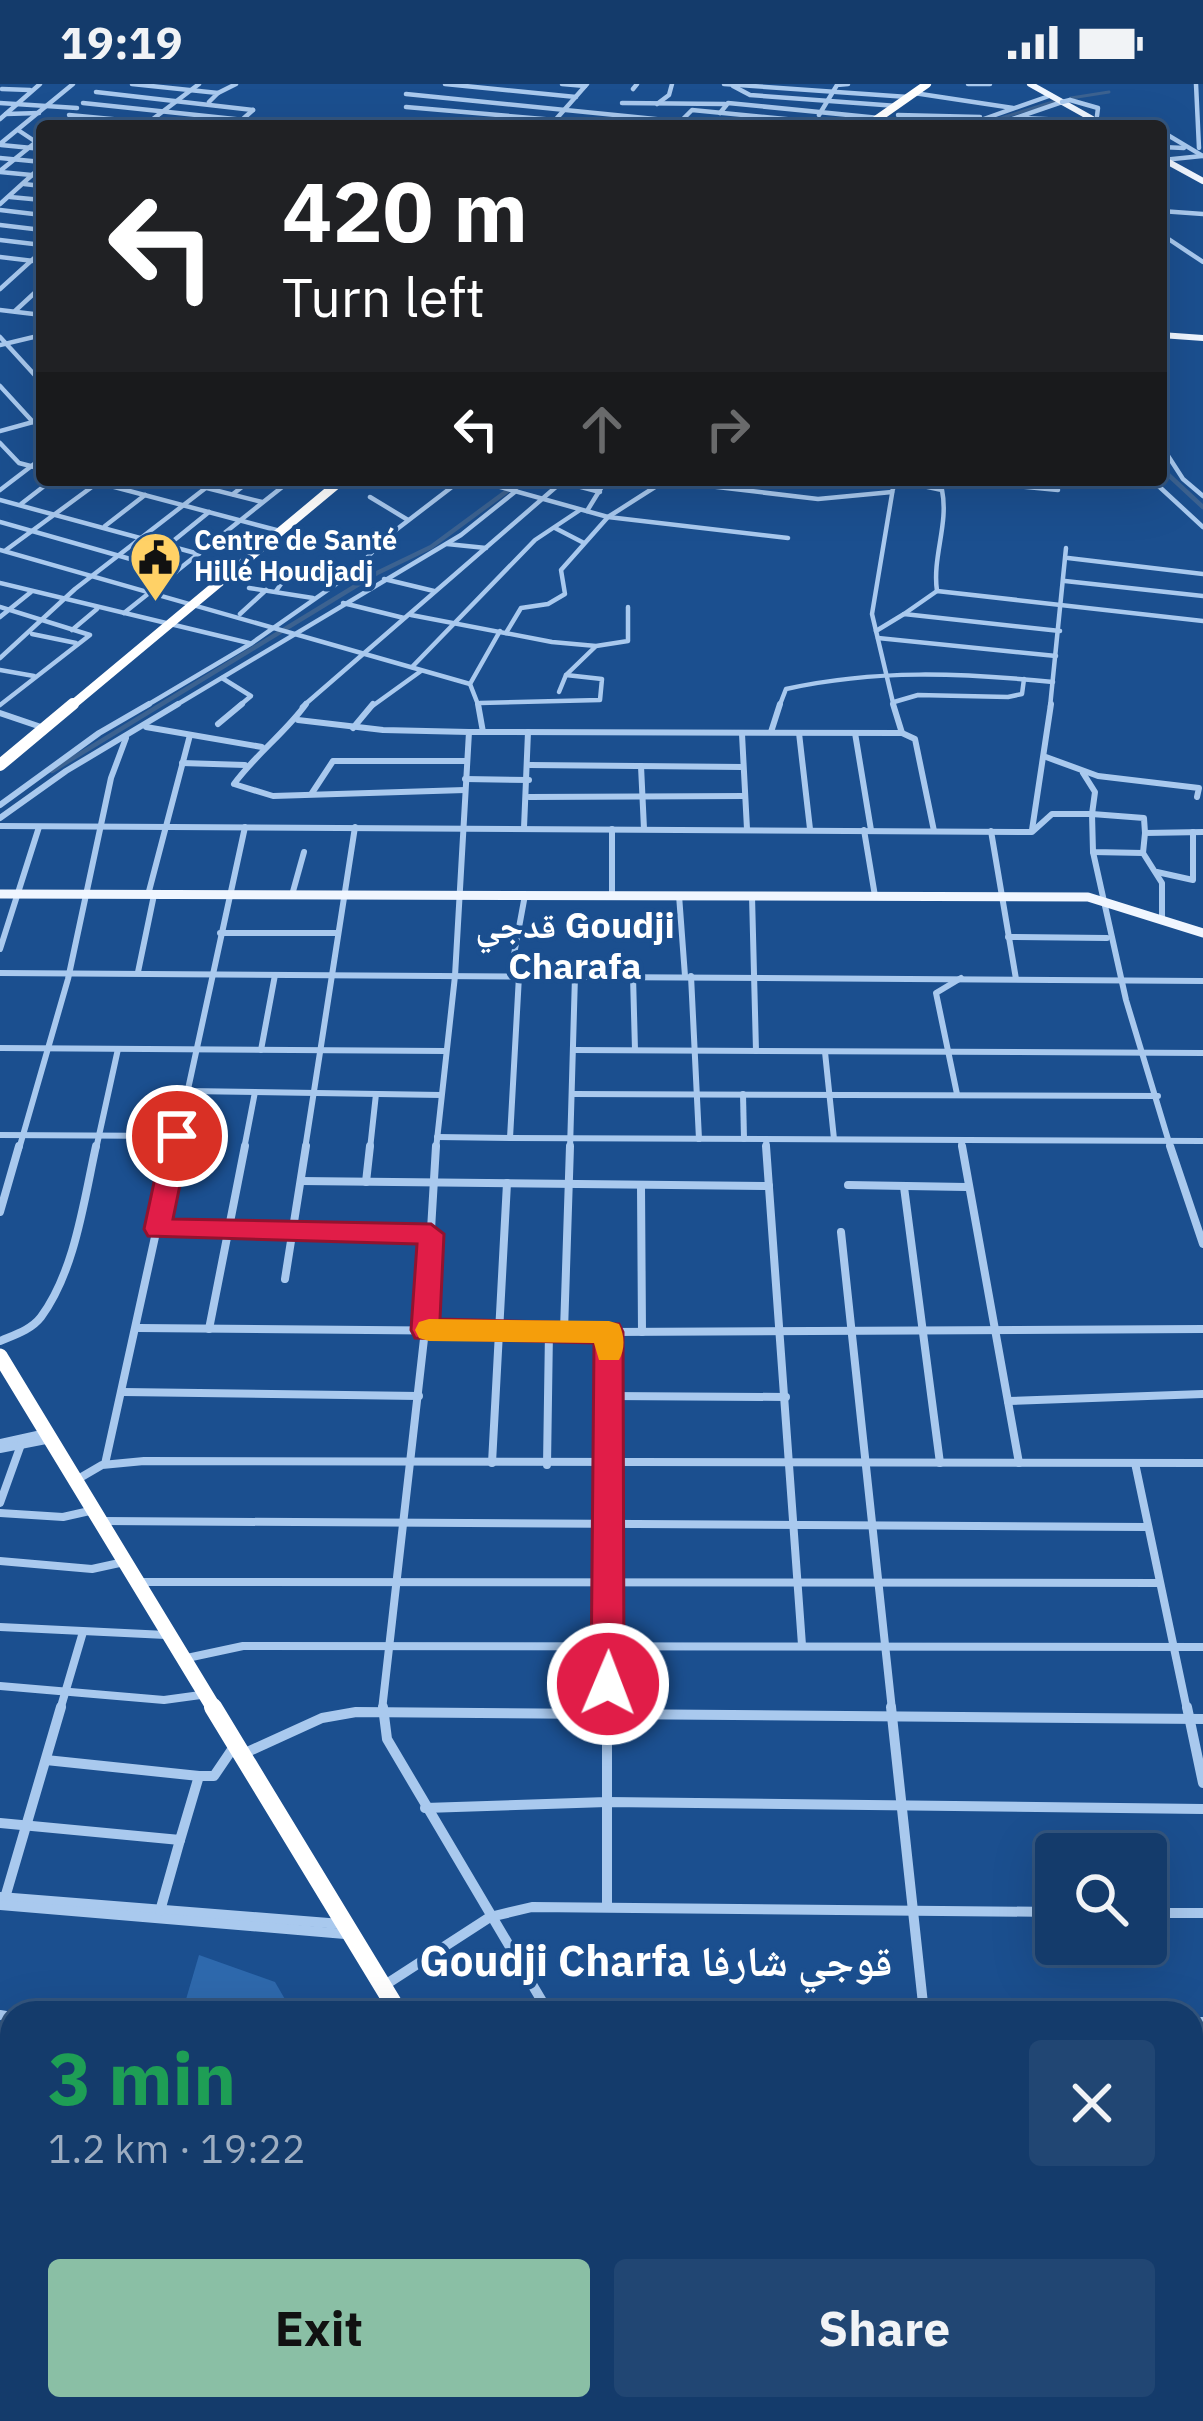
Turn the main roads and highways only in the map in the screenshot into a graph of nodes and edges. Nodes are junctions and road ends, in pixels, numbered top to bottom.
1 (927, 84) edge
2 (1030, 84) edge
3 (1039, 84) edge
4 (875, 120) edge
5 (1099, 120) edge
6 (1102, 120) edge
7 (1167, 158) edge
8 (1203, 179) edge
9 (1167, 335) edge
10 (1203, 338) edge
11 (335, 486) edge
12 (0, 765) edge
13 (0, 894) edge
14 (1203, 933) edge
15 (0, 1356) edge
16 (9, 1387) edge
17 (392, 2001) edge

1 - 4 highway
2 - 5 main road
3 - 6 main road
7 - 8 main road
9 - 10 main road
11 - 12 highway
13 - 14 main road
15 - 16 highway
16 - 17 highway

